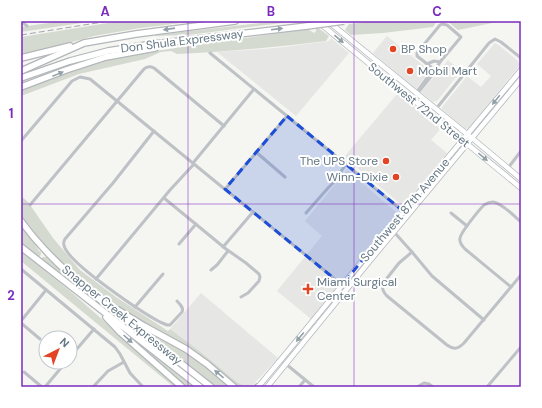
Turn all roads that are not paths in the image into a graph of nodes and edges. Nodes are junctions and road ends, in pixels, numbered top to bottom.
1 (21, 21) edge
2 (235, 21) edge
3 (317, 21) edge
4 (327, 21) edge
5 (345, 21) edge
6 (27, 26) dead end
7 (194, 39) junction
8 (84, 43) junction
9 (358, 46) junction
10 (354, 51) junction
11 (210, 53) dead end
12 (21, 58) edge
13 (521, 58) edge
14 (440, 62) junction
15 (427, 64) junction
16 (521, 70) edge
17 (21, 71) edge
18 (21, 78) edge
19 (398, 79) junction
20 (521, 79) edge
21 (394, 84) junction
22 (21, 87) edge
23 (254, 89) junction
24 (416, 94) junction
25 (118, 101) junction
26 (426, 101) junction
27 (422, 106) junction
28 (436, 109) junction
29 (286, 116) junction
30 (224, 126) junction
31 (154, 131) junction
32 (468, 135) junction
33 (472, 139) junction
34 (463, 140) junction
35 (21, 141) edge
36 (468, 144) junction
37 (521, 151) edge
38 (256, 152) junction
39 (194, 163) junction
40 (346, 164) junction
41 (508, 168) junction
42 (285, 177) dead end
43 (521, 179) edge
44 (428, 182) junction
45 (433, 185) junction
46 (521, 188) edge
47 (225, 189) junction
48 (164, 198) junction
49 (30, 205) dead end
50 (403, 211) junction
51 (253, 212) junction
52 (306, 213) dead end
53 (451, 213) dead end
54 (21, 221) edge
55 (521, 222) edge
56 (196, 224) junction
57 (467, 226) junction
58 (388, 229) junction
59 (394, 232) junction
60 (179, 244) dead end
61 (21, 247) edge
62 (223, 247) junction
63 (228, 251) junction
64 (412, 252) junction
65 (368, 254) junction
66 (368, 263) junction
67 (21, 269) edge
68 (211, 270) dead end
69 (163, 274) dead end
70 (521, 275) edge
71 (96, 278) junction
72 (342, 285) junction
73 (511, 287) junction
74 (347, 289) junction
75 (46, 290) junction
76 (92, 294) junction
77 (241, 297) dead end
78 (177, 301) dead end
79 (90, 302) junction
80 (135, 307) junction
81 (484, 320) junction
82 (21, 322) edge
83 (313, 322) junction
84 (317, 326) junction
85 (94, 329) junction
86 (38, 337) edge
87 (521, 347) edge
88 (78, 348) edge
89 (281, 360) junction
90 (124, 362) junction
91 (286, 363) junction
92 (59, 370) edge
93 (24, 372) dead end
94 (305, 380) junction
95 (42, 387) edge
96 (45, 387) edge
97 (93, 387) edge
98 (143, 387) edge
99 (182, 387) edge
100 (200, 387) edge
101 (212, 387) edge
102 (234, 387) edge
103 (258, 387) edge
104 (267, 387) edge
105 (299, 387) edge
106 (314, 387) edge
107 (417, 387) edge
108 (433, 387) edge
109 (487, 387) edge

1 - 6 street
2 -> 8 highway, Don Shula Expressway
3 -> 10 main road, Southwest 72nd Street
4 - 9 main road, Southwest 72nd Street
7 -> 5 highway, Don Shula Expressway, bridge
7 - 18 highway, Don Shula Expressway
22 -> 7 highway
8 - 12 highway
8 - 17 highway, Don Shula Expressway
9 - 10 main road
9 - 19 main road, Southwest 72nd Street
10 - 21 main road, Southwest 72nd Street
11 - 23 street
13 - 28 street
14 - 15 street
14 - 15 street
14 - 24 street
15 - 24 street
16 -> 32 main road, Southwest 87th Avenue
19 - 21 main road
19 - 24 main road, Southwest 72nd Street
20 - 33 main road, Southwest 87th Avenue
21 - 27 main road, Southwest 72nd Street
23 - 29 street
23 - 30 street
24 - 26 main road, Southwest 72nd Street
25 - 30 street
25 - 31 street
25 - 35 street
25 - 49 street
26 - 27 main road
26 - 28 main road, Southwest 72nd Street
27 - 34 main road, Southwest 72nd Street
28 - 32 main road, Southwest 72nd Street
29 - 38 street
29 - 40 street
30 - 39 street
31 - 39 street
31 - 71 street
32 - 33 main road, Southwest 72nd Street
32 - 34 main road, Southwest 87th Avenue
33 - 36 main road, Southwest 87th Avenue
33 - 41 main road, Southwest 72nd Street
34 - 36 main road, Southwest 72nd Street
34 - 44 main road, Southwest 87th Avenue
36 - 45 main road, Southwest 87th Avenue
36 -> 46 main road, Southwest 72nd Street
37 - 41 street
38 - 42 street
38 - 47 street
39 - 47 street
39 - 48 street
40 - 50 street
40 - 52 street
41 - 43 main road, Southwest 72nd Street
44 - 45 main road
44 - 50 main road, Southwest 87th Avenue
45 - 59 main road, Southwest 87th Avenue
47 - 51 street
48 - 56 street
48 - 71 street
50 - 58 main road, Southwest 87th Avenue
51 - 62 street
51 - 72 street
53 - 57 street
54 - 76 highway, Snapper Creek Expressway
55 - 57 street
56 - 60 street
56 - 62 street
57 - 73 street
58 - 59 main road
58 - 65 main road, Southwest 87th Avenue
59 - 64 street
59 - 66 main road, Southwest 87th Avenue
61 - 79 highway, Snapper Creek Expressway
62 - 63 street
63 - 68 street
63 - 77 street
64 - 81 street
64 - 81 street
65 - 66 main road
65 - 72 main road, Southwest 87th Avenue
66 - 74 main road, Southwest 87th Avenue
67 - 75 street
69 - 80 street
70 - 73 street
71 - 80 street
72 - 74 main road
72 - 83 main road, Southwest 87th Avenue
73 - 81 street
74 - 84 main road, Southwest 87th Avenue
75 - 82 street
75 - 85 street
76 - 101 highway, Snapper Creek Expressway
102 -> 76 highway
78 - 80 street
79 -> 99 highway
79 - 100 highway, Snapper Creek Expressway
82 - 86 street
83 - 84 main road
83 -> 89 main road, Southwest 87th Avenue
84 - 91 main road, Southwest 87th Avenue
85 - 88 street
85 - 90 street
87 - 109 street
89 - 91 street
89 - 103 main road, Southwest 87th Avenue
90 - 97 street
90 - 98 street
91 - 94 street
91 - 104 main road, Southwest 87th Avenue
92 - 96 street
93 - 95 street
94 - 105 street
94 - 106 street
107 - 108 street

